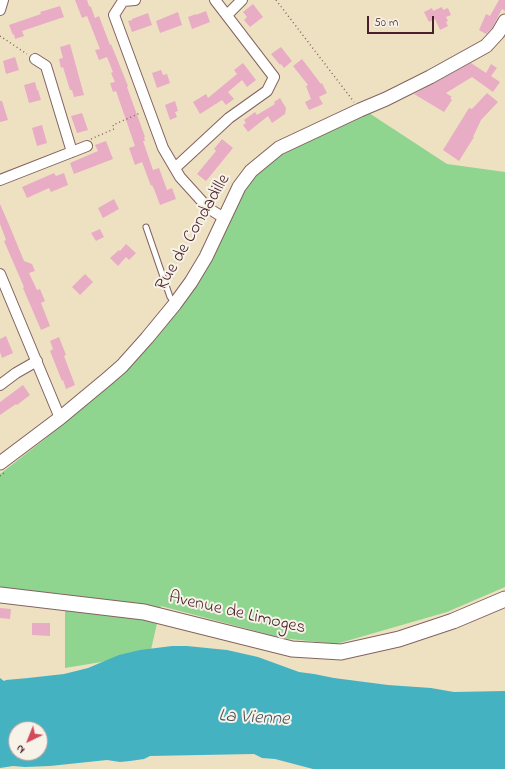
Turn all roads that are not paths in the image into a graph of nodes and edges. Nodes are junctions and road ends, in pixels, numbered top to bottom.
1 (3, 0) edge
2 (135, 0) edge
3 (215, 0) edge
4 (242, 0) edge
5 (0, 10) edge
6 (227, 15) junction
7 (505, 21) edge
8 (35, 59) road end
9 (87, 146) road end
10 (72, 152) junction
11 (175, 168) junction
12 (0, 180) edge
13 (224, 218) junction
14 (146, 226) dead end
15 (0, 274) edge
16 (175, 304) junction
17 (37, 361) junction
18 (0, 384) edge
19 (60, 418) junction
20 (0, 463) edge
21 (0, 595) edge
22 (505, 599) edge

1 - 5 street
2 - 11 street
3 - 6 street
4 - 6 street
6 - 11 street
7 - 13 street, Rue de Condadille
8 - 10 street
9 - 10 street
10 - 12 street
11 - 13 street
13 - 16 street, Rue de Condadille
14 - 16 lane
15 - 17 street
16 - 19 street, Rue de Condadille
17 - 18 street
17 - 19 street
19 - 20 street, Rue de Condadille
21 - 22 main road, Avenue de Limoges

